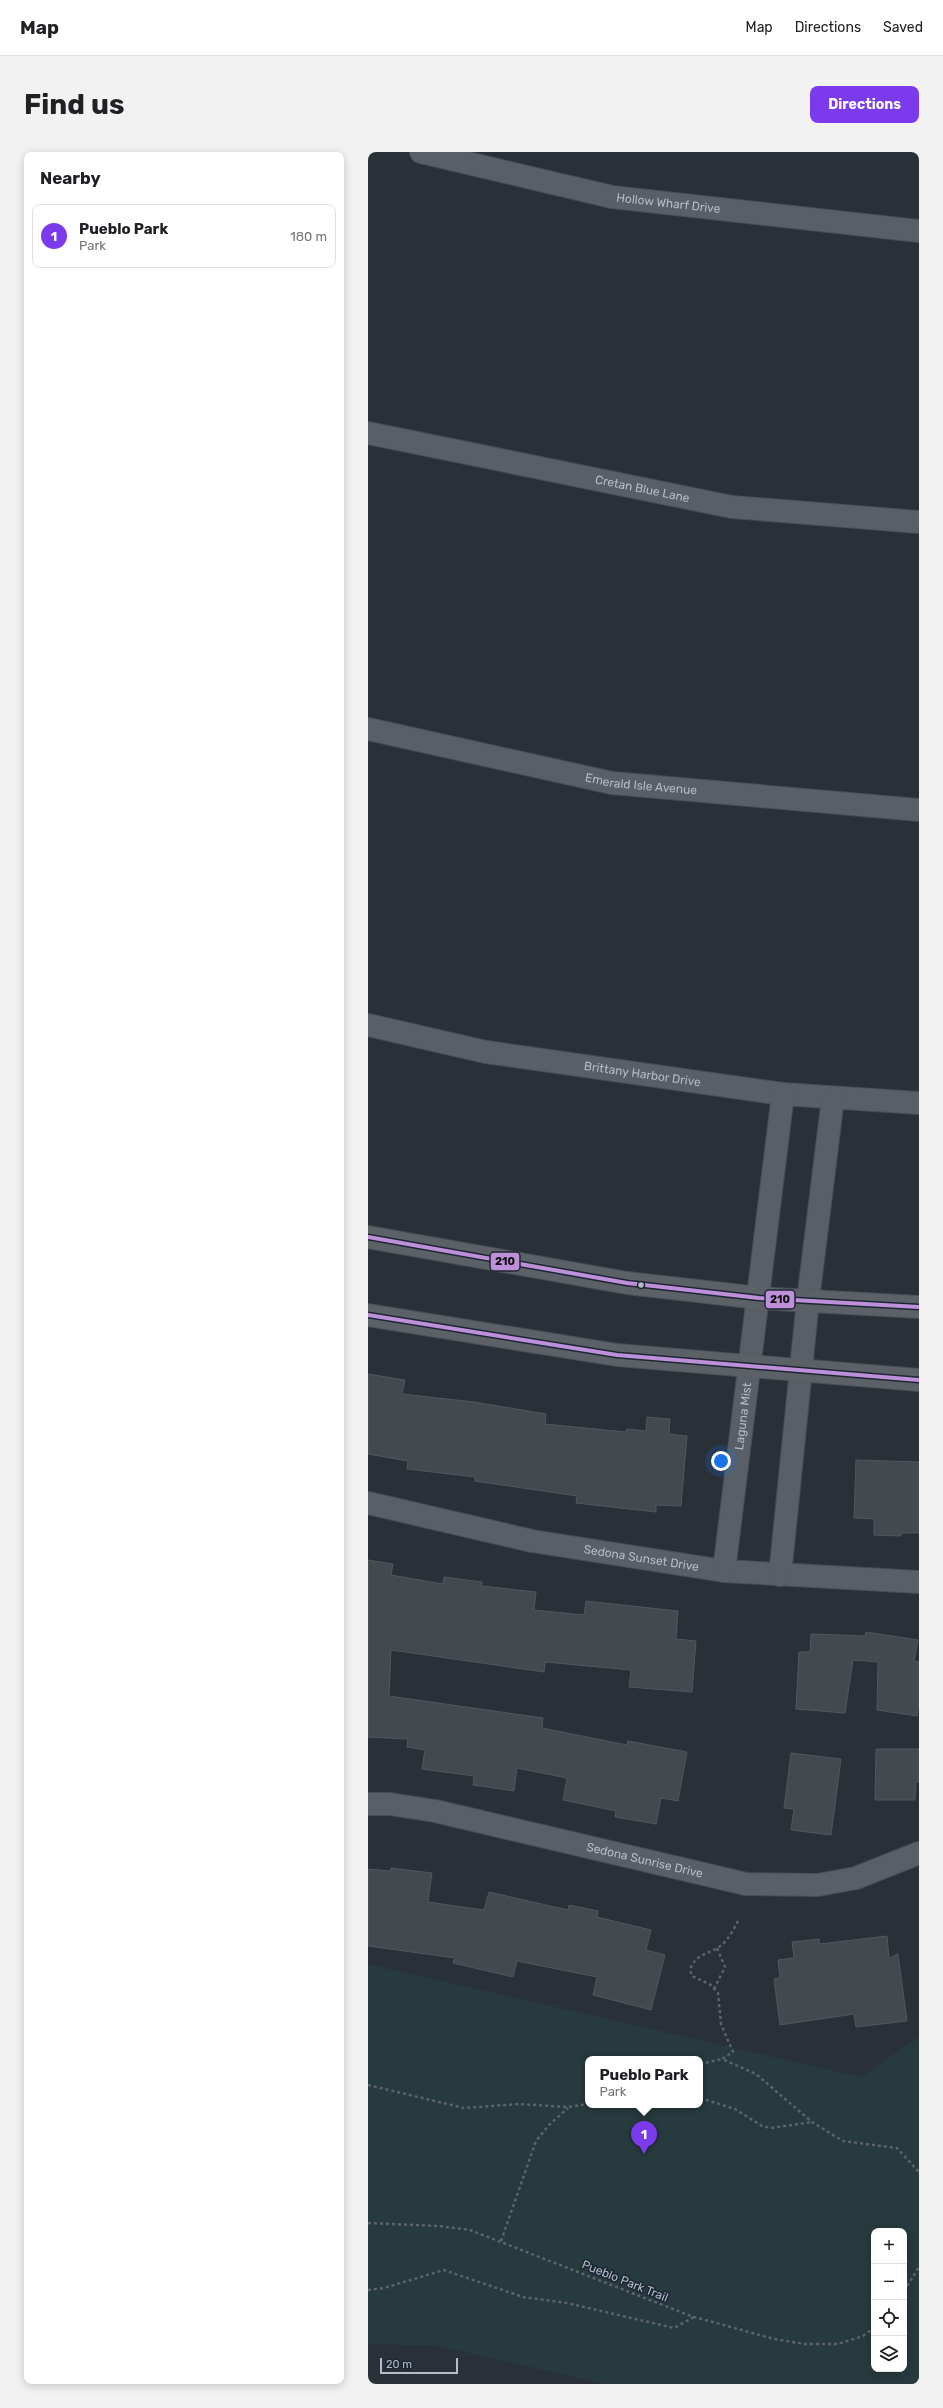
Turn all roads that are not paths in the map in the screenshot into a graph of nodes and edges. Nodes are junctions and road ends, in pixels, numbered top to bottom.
1 (421, 152) edge
2 (919, 231) edge
3 (368, 434) edge
4 (919, 522) edge
5 (368, 730) edge
6 (919, 810) edge
7 (368, 1024) edge
8 (782, 1094) junction
9 (833, 1098) junction
10 (919, 1103) edge
11 (368, 1237) edge
12 (759, 1298) junction
13 (808, 1300) junction
14 (919, 1307) edge
15 (368, 1315) edge
16 (750, 1365) junction
17 (802, 1370) junction
18 (919, 1380) edge
19 (368, 1503) edge
20 (724, 1572) junction
21 (780, 1574) junction
22 (919, 1582) edge
23 (368, 1804) edge
24 (919, 1853) edge

1 - 2 street, Hollow Wharf Drive
3 - 4 street, Cretan Blue Lane
5 - 6 street, Emerald Isle Avenue
7 - 8 street, Brittany Harbor Drive
8 - 9 street, Brittany Harbor Drive
8 - 12 street, Laguna Mist
9 - 10 street, Brittany Harbor Drive
9 - 13 street
11 - 12 main road
12 - 13 main road
12 - 16 street, Laguna Mist
13 - 14 main road
13 - 17 street
15 - 16 main road
16 - 17 main road
16 - 20 street, Laguna Mist
17 - 18 main road
17 - 21 street
19 - 20 street, Sedona Sunset Drive
20 - 21 street, Sedona Sunset Drive
21 - 22 street, Sedona Sunset Drive
23 - 24 street, Sedona Sunrise Drive

